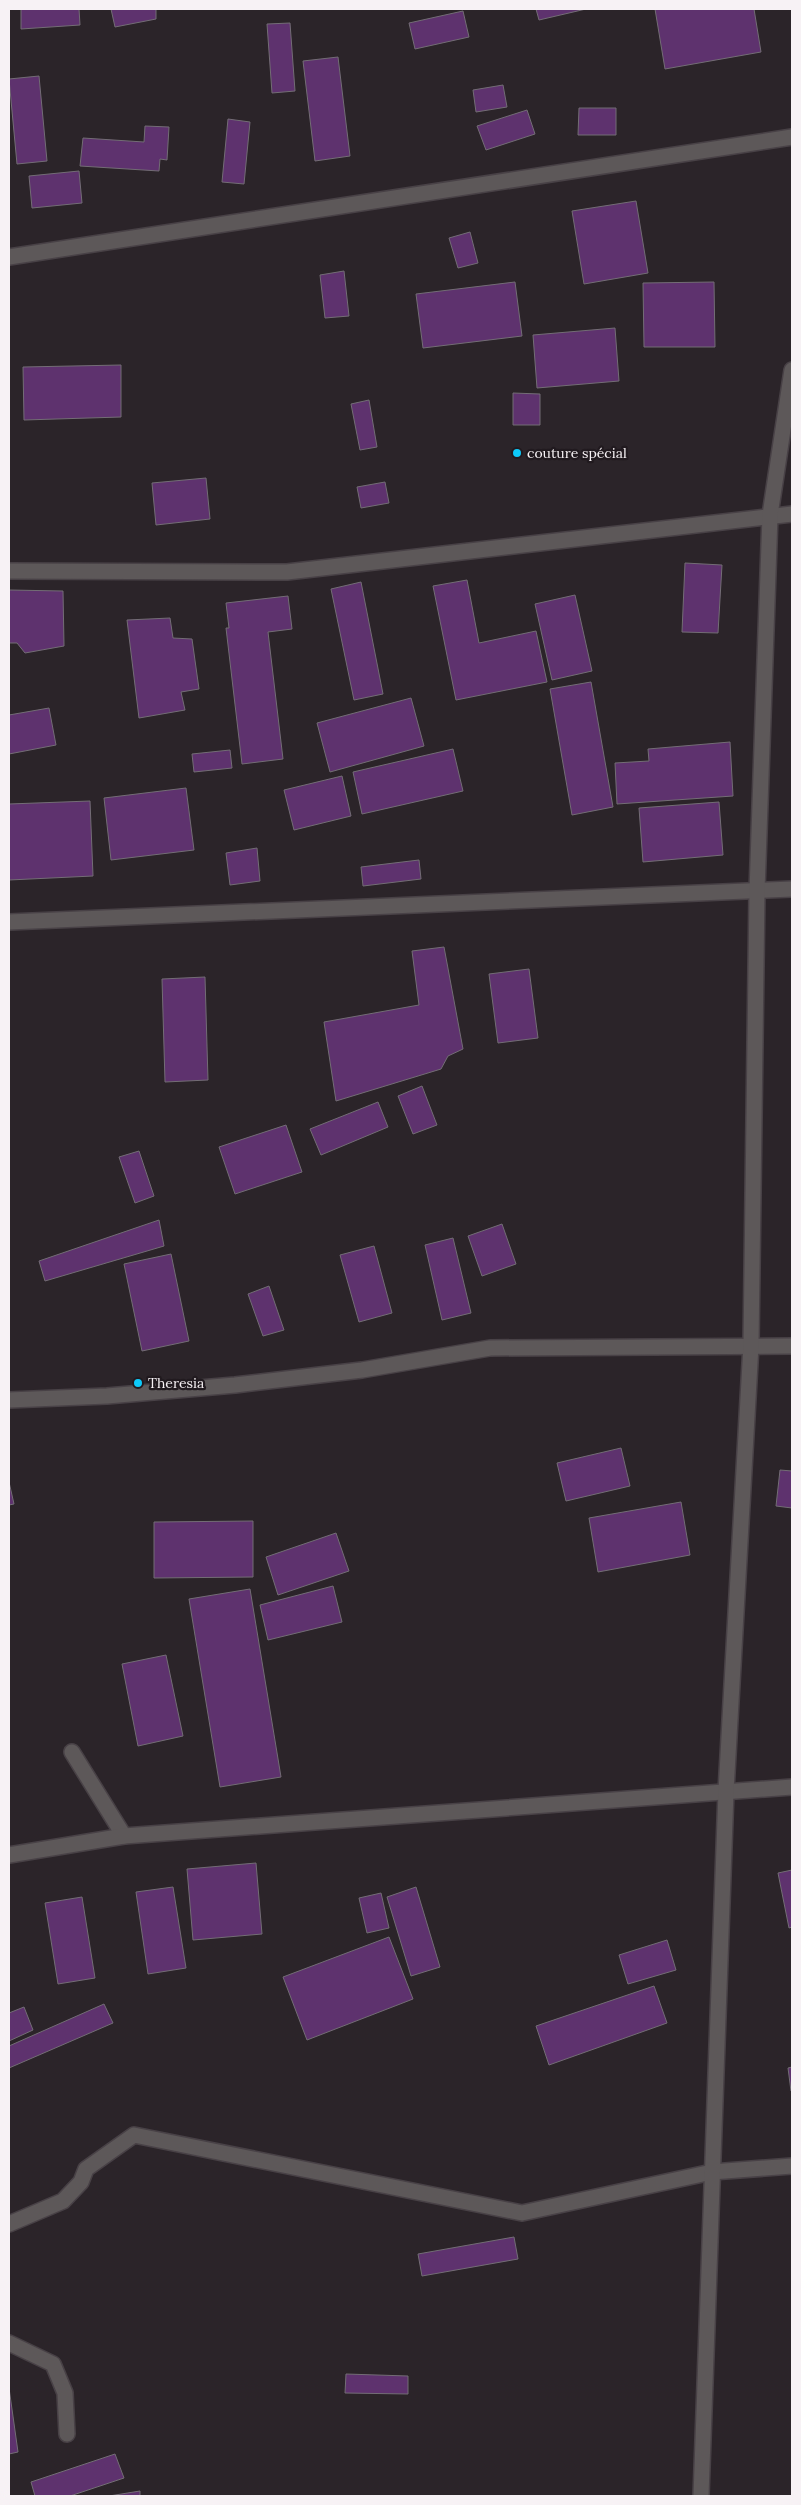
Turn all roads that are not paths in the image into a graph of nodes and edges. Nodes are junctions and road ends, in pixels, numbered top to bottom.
1 (792, 137) edge
2 (9, 257) edge
3 (792, 370) edge
4 (792, 514) edge
5 (770, 515) junction
6 (9, 572) edge
7 (792, 889) edge
8 (757, 891) junction
9 (9, 922) edge
10 (751, 1345) junction
11 (792, 1346) edge
12 (9, 1400) edge
13 (72, 1752) dead end
14 (792, 1787) edge
15 (726, 1791) junction
16 (124, 1836) junction
17 (9, 1855) edge
18 (792, 2166) edge
19 (712, 2172) junction
20 (9, 2224) edge
21 (9, 2343) edge
22 (67, 2434) dead end
23 (701, 2496) edge

1 - 2 street
3 - 5 street
4 - 5 street
5 - 6 street
5 - 8 street
7 - 8 street
8 - 9 street
8 - 10 street
10 - 11 street
10 - 12 street
10 - 15 street
13 - 16 street
14 - 15 street
15 - 16 street
15 - 19 street
16 - 17 street
18 - 19 street
19 - 20 street
19 - 23 street
21 - 22 street

